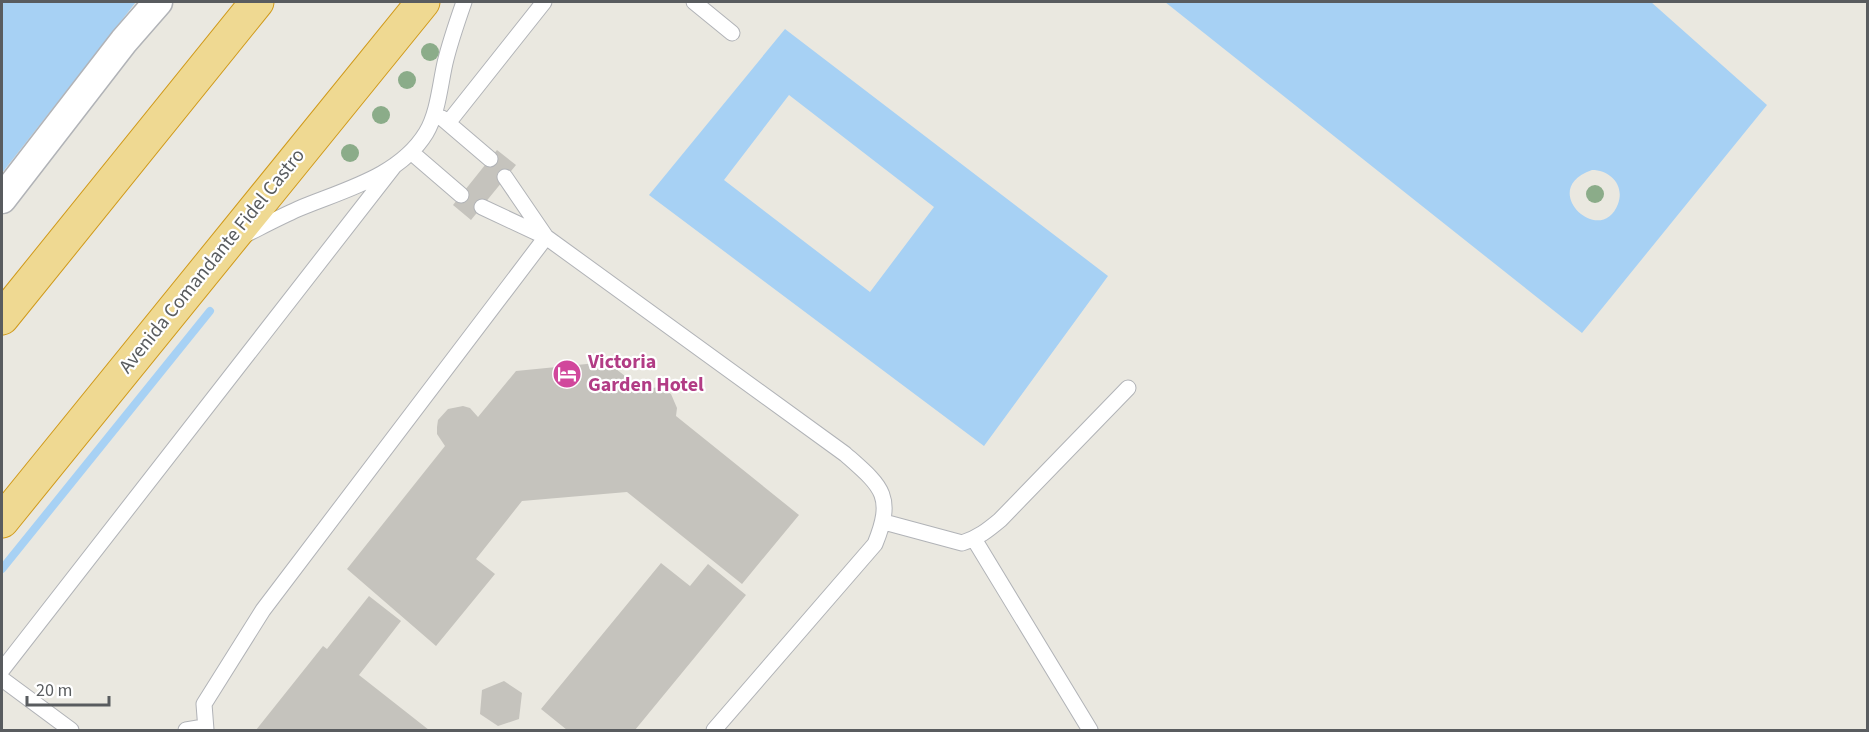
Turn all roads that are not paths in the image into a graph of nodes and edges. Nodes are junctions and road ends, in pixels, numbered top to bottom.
1 (158, 2) edge
2 (257, 2) edge
3 (423, 2) edge
4 (464, 2) edge
5 (544, 2) edge
6 (694, 2) edge
7 (732, 33) dead end
8 (434, 112) junction
9 (448, 123) junction
10 (411, 152) junction
11 (490, 159) dead end
12 (395, 165) junction
13 (506, 177) dead end
14 (461, 195) dead end
15 (2, 199) edge
16 (482, 207) dead end
17 (546, 237) junction
18 (226, 244) junction
19 (2, 318) edge
20 (1128, 388) dead end
21 (2, 521) edge
22 (884, 522) junction
23 (974, 539) junction
24 (2, 670) edge
25 (2, 680) edge
26 (205, 729) edge
27 (71, 730) edge
28 (186, 730) edge
29 (714, 730) edge
30 (1090, 730) edge

1 - 15 street
2 - 19 highway
3 - 18 highway, Avenida Comandante Fidel Castro
4 - 8 lane
5 - 9 lane
6 - 7 lane
8 - 9 lane
8 - 10 lane
9 - 11 lane
10 - 12 lane
10 - 14 lane
12 - 18 lane
12 - 24 lane
13 - 17 lane
16 - 17 lane
17 - 22 lane
17 - 26 lane
18 - 21 highway, Avenida Comandante Fidel Castro
20 - 23 lane
22 - 23 lane
22 - 29 lane
23 - 30 lane
25 - 27 lane
26 - 28 lane

